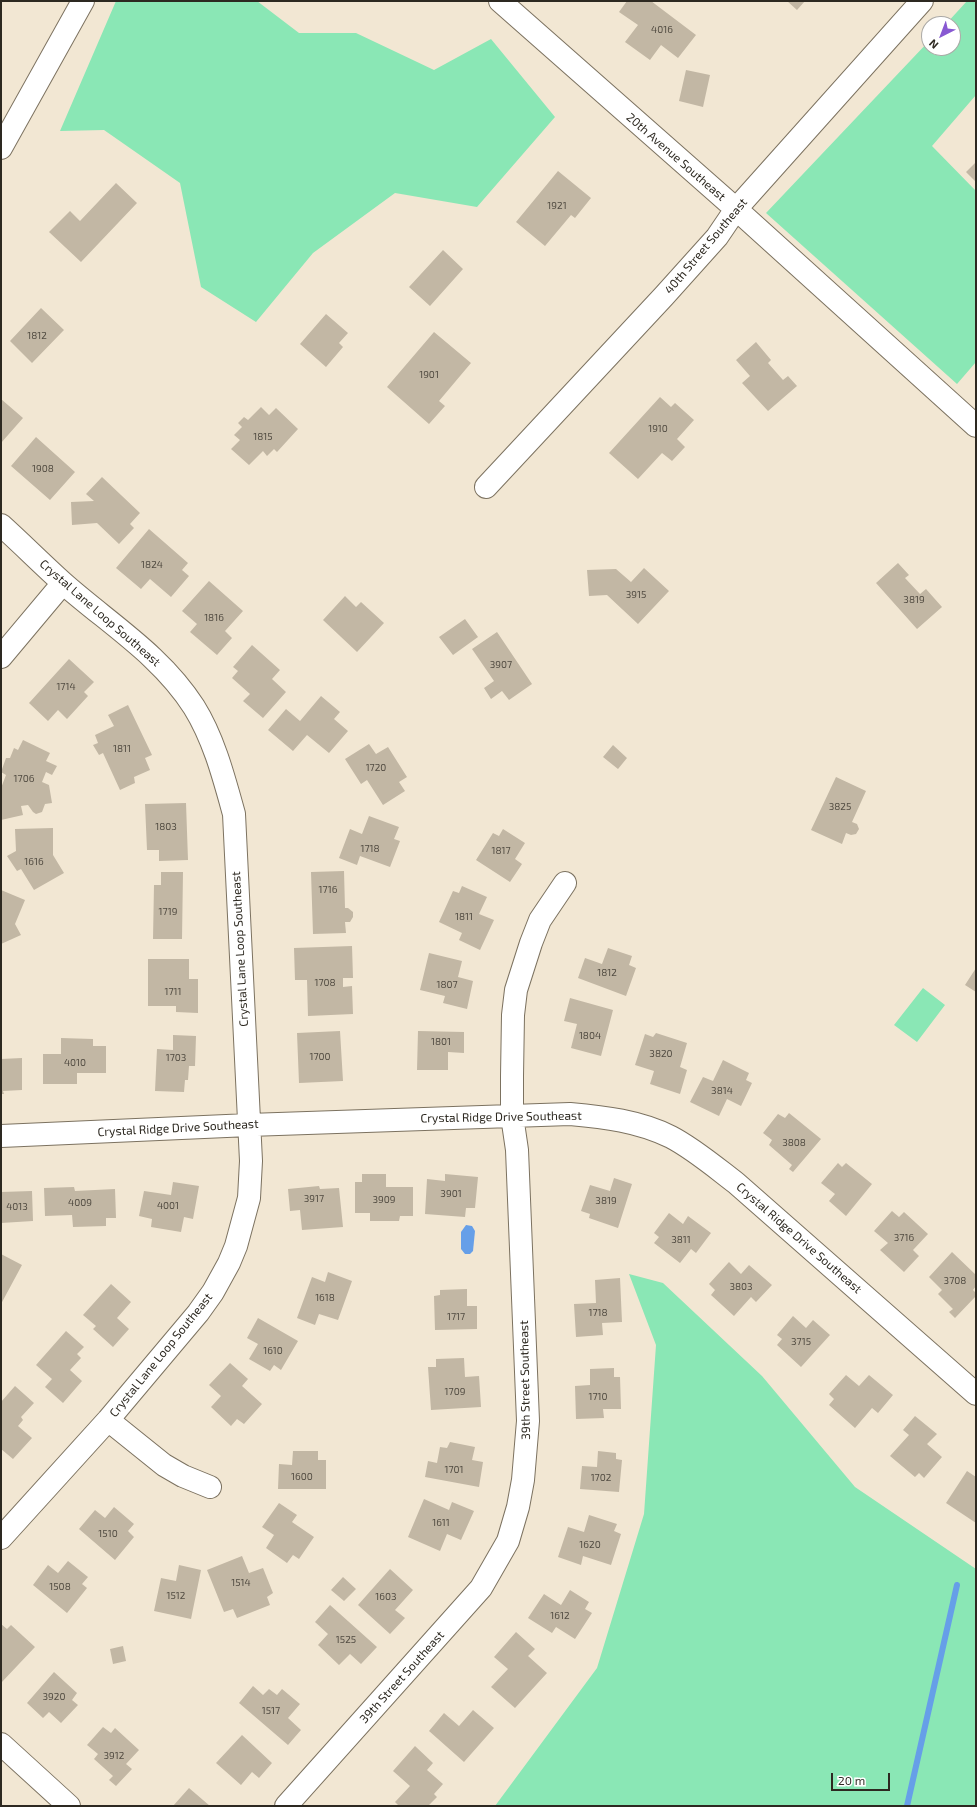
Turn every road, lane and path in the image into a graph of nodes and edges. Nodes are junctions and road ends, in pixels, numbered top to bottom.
1 (83, 1) edge
2 (500, 1) edge
3 (922, 1) edge
4 (1, 148) edge
5 (736, 209) junction
6 (974, 419) edge
7 (486, 487) dead end
8 (1, 525) edge
9 (63, 583) junction
10 (1, 657) edge
11 (565, 883) dead end
12 (512, 1116) junction
13 (248, 1125) junction
14 (1, 1136) edge
15 (976, 1394) edge
16 (108, 1420) junction
17 (210, 1487) dead end
18 (1, 1538) edge
19 (1, 1744) edge
20 (69, 1806) edge
21 (286, 1806) edge

1 - 4 street
2 - 5 street, 20th Avenue Southeast
3 - 5 street, 40th Street Southeast
5 - 6 street, 20th Avenue Southeast
5 - 7 street, 40th Street Southeast
8 - 9 street, Crystal Lane Loop Southeast
9 - 10 street
9 - 13 street, Crystal Lane Loop Southeast
11 - 12 street, 39th Street Southeast
12 - 13 street, Crystal Ridge Drive Southeast
12 - 15 street, Crystal Ridge Drive Southeast
12 - 21 street, 39th Street Southeast
13 - 14 street, Crystal Ridge Drive Southeast
13 - 16 street, Crystal Lane Loop Southeast
16 - 17 street, Crystal Lane Loop Southeast
16 - 18 street, Crystal Lane Loop Southeast
19 - 20 street

